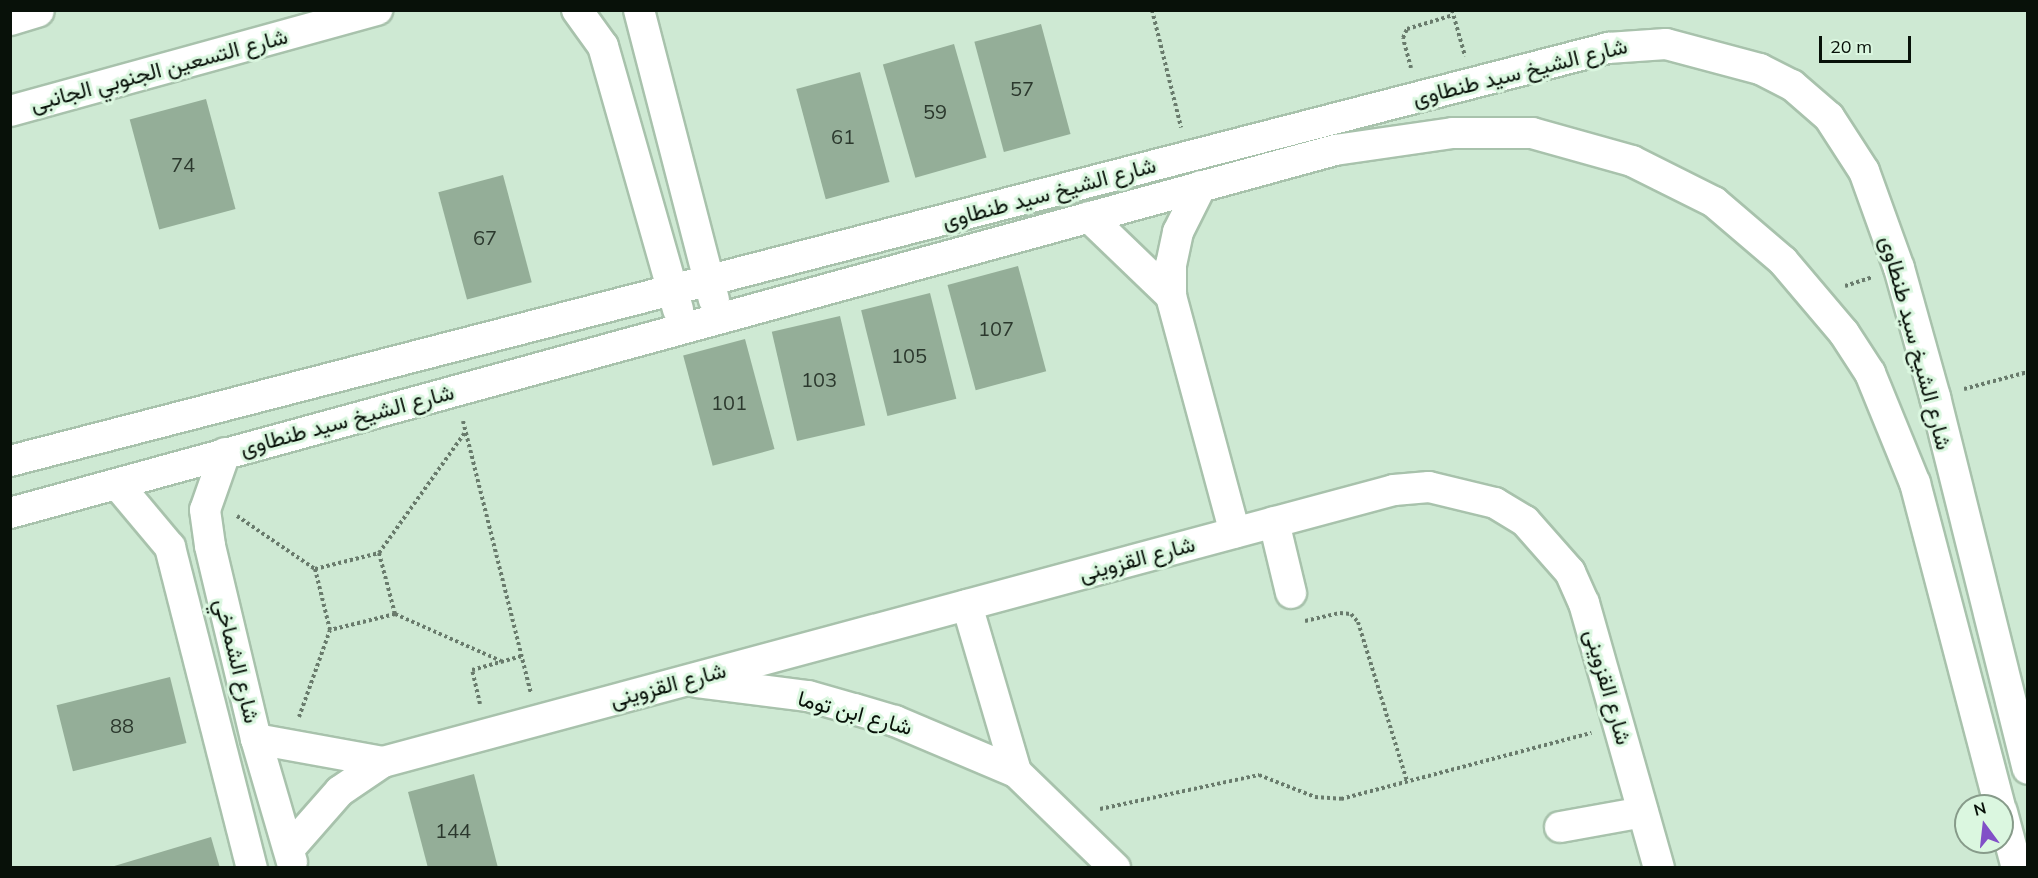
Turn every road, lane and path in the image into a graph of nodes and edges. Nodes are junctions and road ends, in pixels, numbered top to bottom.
1 (37, 10) edge
2 (376, 10) edge
3 (577, 10) edge
4 (639, 10) edge
5 (1152, 10) edge
6 (1452, 13) edge
7 (10, 18) edge
8 (1473, 82) junction
9 (1420, 97) junction
10 (10, 111) edge
11 (1328, 120) junction
12 (1335, 150) junction
13 (1188, 156) junction
14 (1201, 186) junction
15 (1089, 217) junction
16 (1899, 268) junction
17 (709, 280) junction
18 (673, 291) junction
19 (1171, 296) junction
20 (1813, 297) junction
21 (720, 319) junction
22 (684, 328) junction
23 (2028, 372) edge
24 (456, 391) junction
25 (1935, 397) junction
26 (466, 431) junction
27 (225, 453) junction
28 (10, 461) edge
29 (1950, 474) junction
30 (1915, 483) junction
31 (118, 485) junction
32 (209, 496) junction
33 (10, 513) edge
34 (1274, 522) junction
35 (1235, 532) junction
36 (379, 553) junction
37 (315, 569) junction
38 (214, 571) junction
39 (181, 580) junction
40 (1292, 593) joint
41 (967, 605) junction
42 (395, 614) junction
43 (330, 630) junction
44 (522, 656) junction
45 (502, 661) junction
46 (685, 680) junction
47 (538, 720) junction
48 (1618, 726) junction
49 (487, 734) junction
50 (256, 739) junction
51 (289, 745) junction
52 (383, 762) junction
53 (2028, 769) edge
54 (1016, 772) junction
55 (1407, 781) junction
56 (1997, 794) edge
57 (1643, 812) junction
58 (1064, 818) junction
59 (1560, 827) dead end
60 (291, 858) edge
61 (252, 867) edge
62 (1115, 867) edge
63 (1659, 867) edge

1 - 7 highway
2 - 10 street, شارع التسعين الجنوبي الجانبى
3 - 18 street
4 - 17 street
5 - 13 path
6 - 8 path
6 - 9 path
8 - 9 street, شارع الشيخ سيد طنطاوى
8 - 16 street, شارع الشيخ سيد طنطاوى
9 - 11 street, شارع الشيخ سيد طنطاوى
11 - 12 street
11 - 13 street, شارع الشيخ سيد طنطاوى
12 - 14 street, شارع الشيخ سيد طنطاوى
12 - 20 street, شارع الشيخ سيد طنطاوى
13 - 17 street, شارع الشيخ سيد طنطاوى
14 - 15 street, شارع الشيخ سيد طنطاوى
14 - 19 street
15 - 19 street
15 - 21 street, شارع الشيخ سيد طنطاوى
16 - 20 path
16 - 25 street, شارع الشيخ سيد طنطاوى
17 - 18 street, شارع الشيخ سيد طنطاوى
17 - 21 street
18 - 22 street
18 - 28 street, شارع الشيخ سيد طنطاوى
19 - 35 street
20 - 30 street, شارع الشيخ سيد طنطاوى
21 - 22 street, شارع الشيخ سيد طنطاوى
22 - 24 street, شارع الشيخ سيد طنطاوى
23 - 25 path
24 - 26 path
24 - 27 street, شارع الشيخ سيد طنطاوى
25 - 29 street, شارع الشيخ سيد طنطاوى
26 - 36 path
26 - 44 path
27 - 31 street, شارع الشيخ سيد طنطاوى
27 - 32 street, شارع الشماخي
29 - 30 street
29 - 53 street, شارع الشيخ سيد طنطاوى
30 - 56 street, شارع الشيخ سيد طنطاوى
31 - 33 street, شارع الشيخ سيد طنطاوى
31 - 39 street, شارع الشماخي
32 - 37 path
32 - 38 street, شارع الشماخي
34 - 35 street, شارع القزوينى
34 - 40 street
34 - 48 street, شارع القزوينى
35 - 41 street, شارع القزوينى
36 - 37 path
36 - 42 path
37 - 43 path
38 - 39 street
38 - 50 street, شارع الشماخي
39 - 61 street, شارع الشماخي
40 - 55 path
41 - 46 street, شارع القزوينى
41 - 54 street, شارع ابن توما
42 - 43 path
42 - 45 path
43 - 51 path
44 - 45 path
44 - 47 path
45 - 49 path
46 - 47 street, شارع القزوينى
46 - 54 street, شارع ابن توما
47 - 49 street, شارع القزوينى
48 - 55 path
48 - 57 street, شارع القزوينى
49 - 52 street, شارع القزوينى
50 - 51 street, شارع القزوينى
50 - 60 street, شارع الشماخي
51 - 52 street, شارع القزوينى
52 - 60 street, شارع القزوينى
54 - 58 street, شارع ابن توما
55 - 58 path
57 - 59 street
57 - 63 street, شارع القزوينى
58 - 62 street, شارع ابن توما

